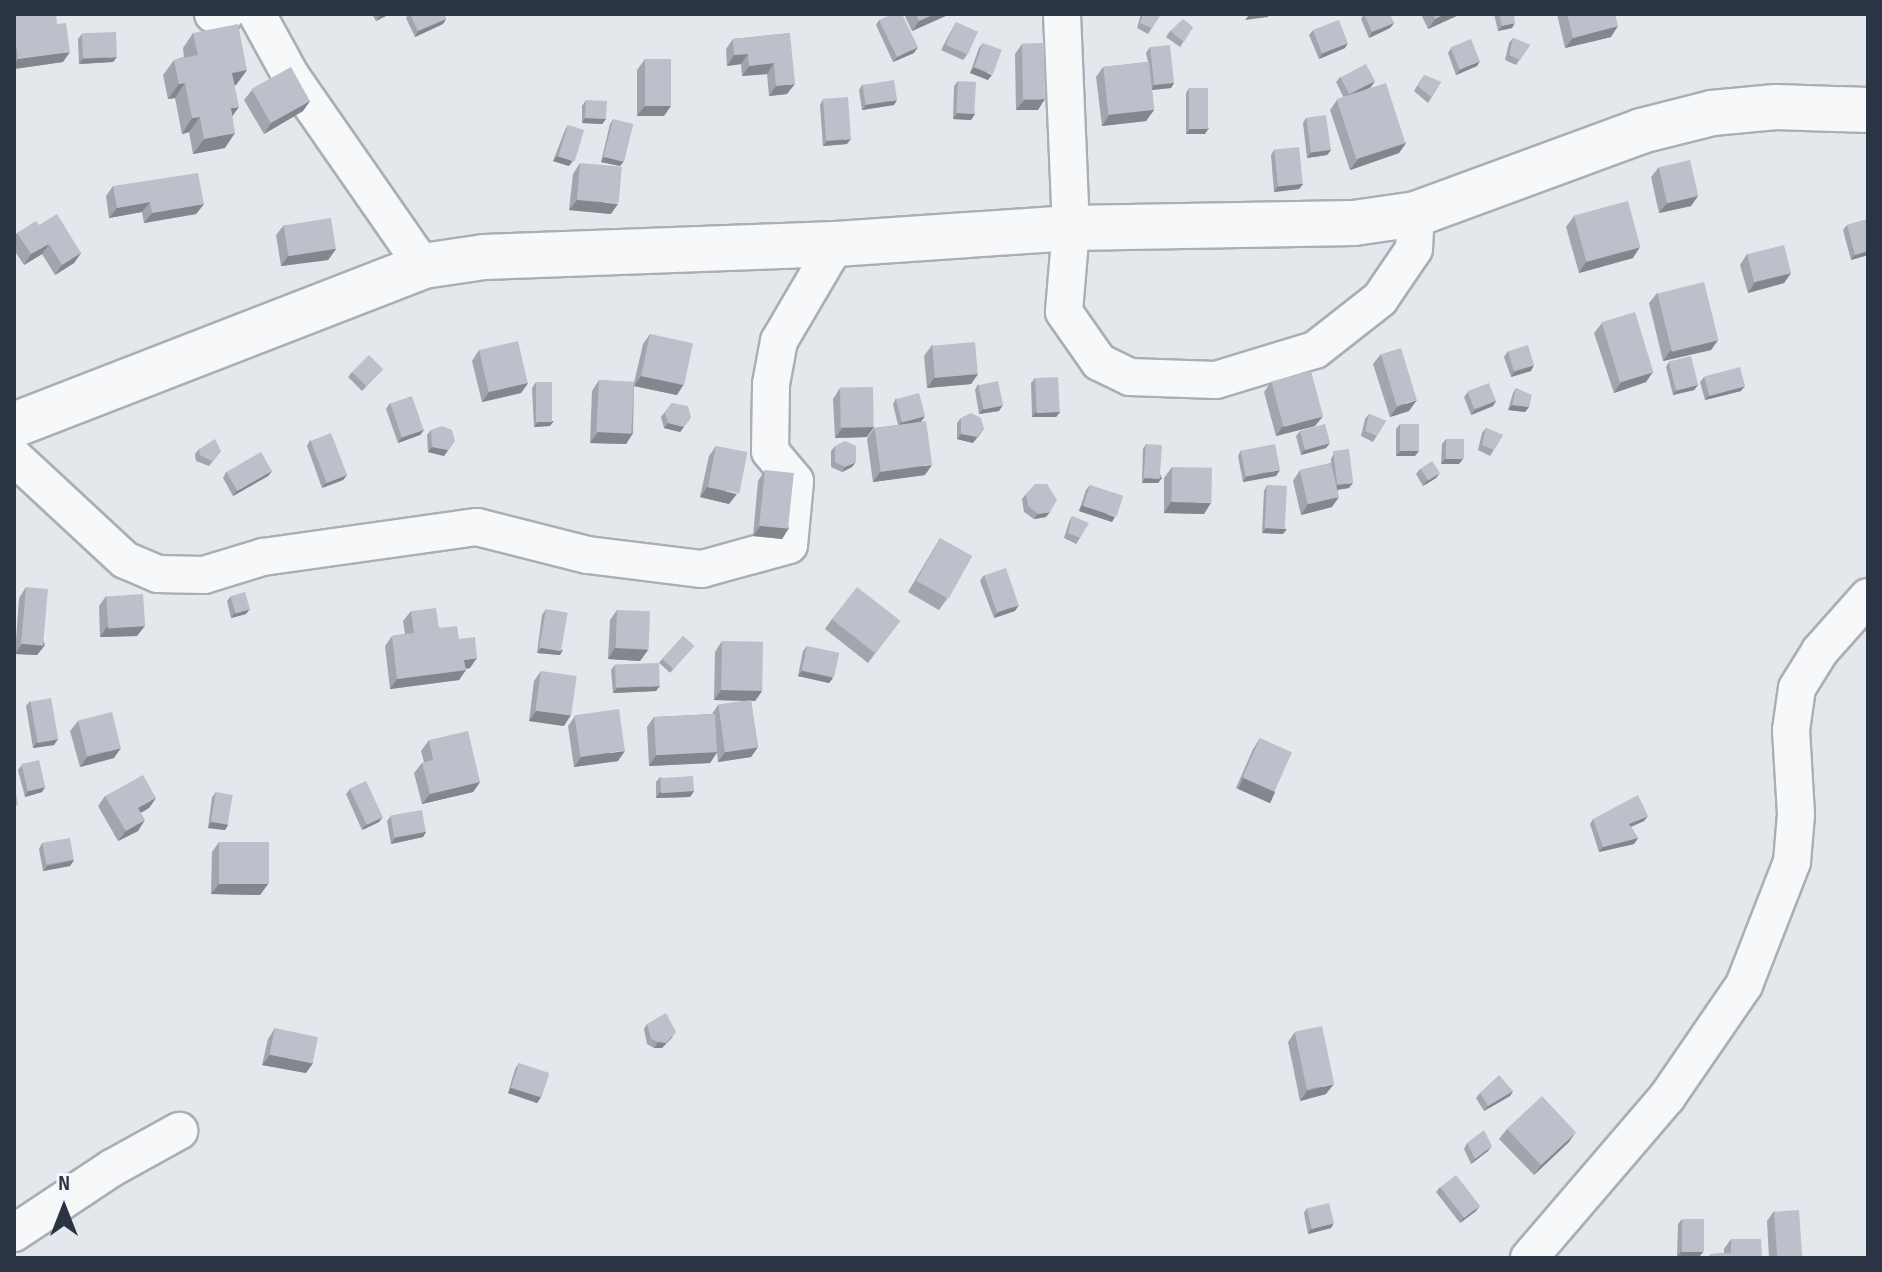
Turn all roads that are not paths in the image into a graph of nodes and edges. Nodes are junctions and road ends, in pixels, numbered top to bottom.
1 (213, 14) edge
2 (225, 14) edge
3 (257, 14) edge
4 (1062, 14) edge
5 (1868, 110) edge
6 (1416, 214) junction
7 (1071, 228) junction
8 (836, 244) junction
9 (423, 266) junction
10 (14, 425) edge
11 (14, 457) edge
12 (1868, 597) edge
13 (179, 1131) dead end
14 (14, 1233) edge
15 (1529, 1258) edge

1 - 2 street
3 - 9 street
4 - 7 street
5 - 6 street
6 - 7 street
6 - 7 street
7 - 8 street
8 - 9 street
8 - 11 street
9 - 10 street
12 - 15 street
13 - 14 street

